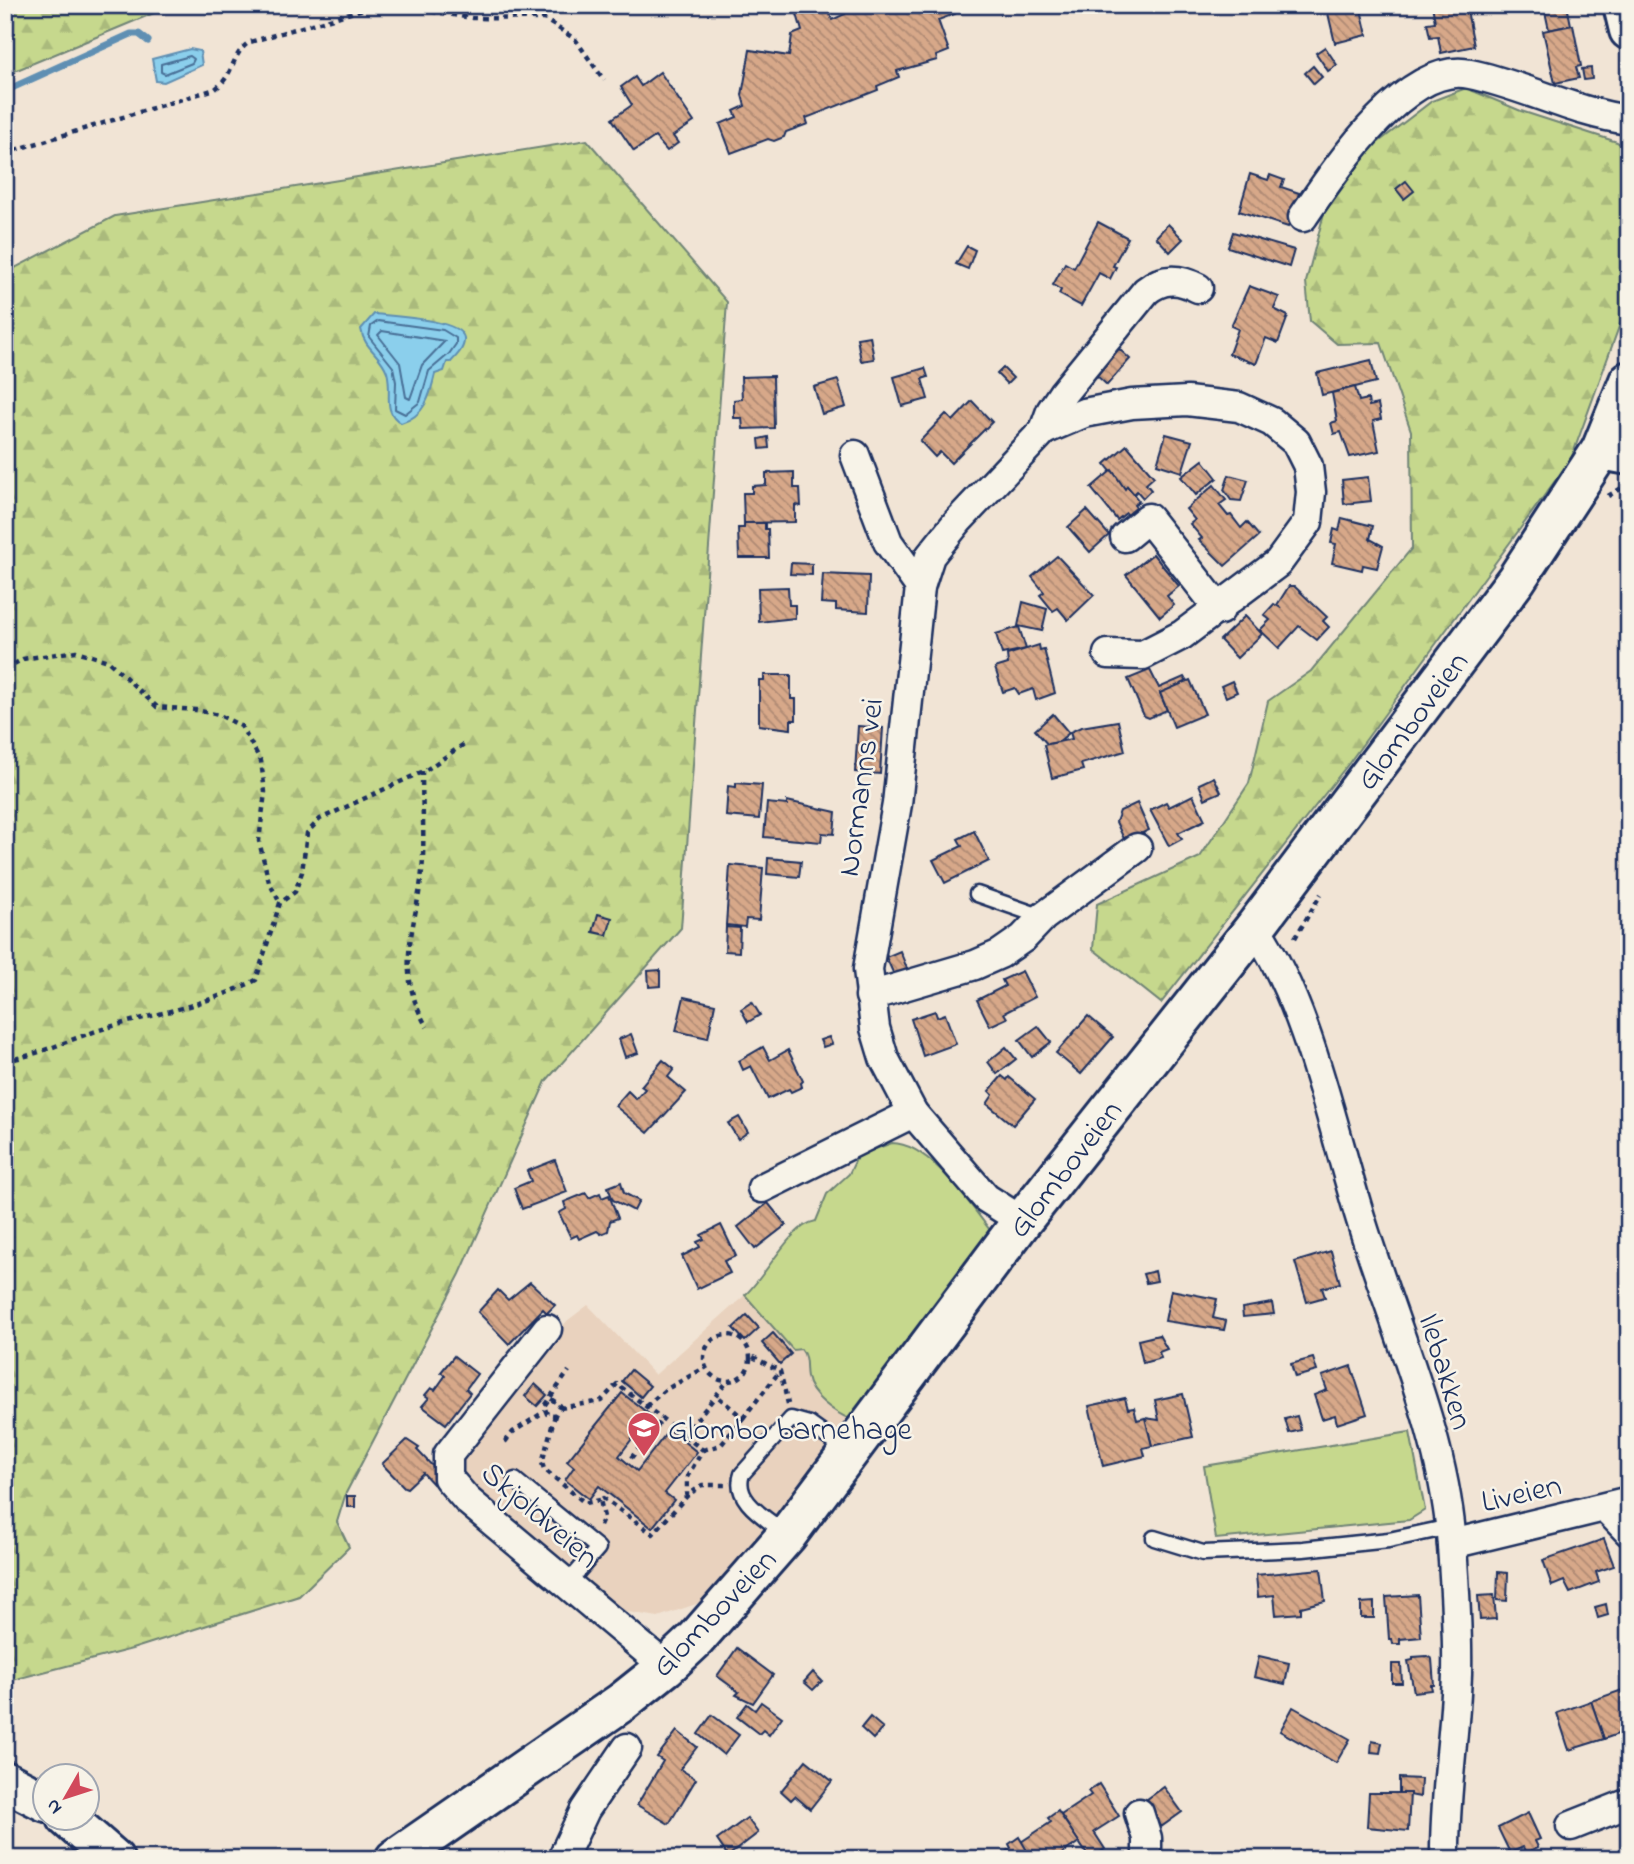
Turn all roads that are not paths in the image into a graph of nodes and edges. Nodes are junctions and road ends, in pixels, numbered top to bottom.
1 (1623, 5) edge
2 (1629, 30) edge
3 (1629, 121) edge
4 (1303, 217) dead end
5 (1198, 288) dead end
6 (1626, 401) edge
7 (1044, 430) junction
8 (1615, 453) edge
9 (855, 455) dead end
10 (1125, 537) dead end
11 (920, 587) junction
12 (1220, 610) junction
13 (1108, 654) dead end
14 (1137, 848) dead end
15 (978, 894) dead end
16 (1043, 917) junction
17 (1255, 927) junction
18 (870, 996) junction
19 (913, 1113) junction
20 (762, 1188) dead end
21 (1022, 1221) junction
22 (547, 1329) dead end
23 (850, 1453) junction
24 (515, 1480) dead end
25 (1617, 1504) edge
26 (1629, 1532) edge
27 (787, 1535) junction
28 (1451, 1535) junction
29 (1154, 1538) dead end
30 (567, 1584) junction
31 (666, 1667) junction
32 (627, 1748) dead end
33 (5, 1781) edge
34 (32, 1795) edge
35 (1629, 1803) edge
36 (1139, 1813) dead end
37 (1571, 1826) dead end
38 (82, 1832) edge
39 (111, 1858) edge
40 (395, 1859) edge
41 (562, 1859) edge
42 (1147, 1859) edge
43 (1445, 1859) edge

1 - 2 main road
3 - 4 street
5 - 7 street, Normanns vei
6 - 8 main road, Glomboveien
7 - 11 street, Normanns vei
7 - 12 street, Normanns vei
8 - 17 main road, Glomboveien
9 - 11 street
10 - 12 street
11 - 18 street, Normanns vei
12 - 13 street, Normanns vei
14 - 16 street
15 - 16 lane
16 - 18 street
17 - 21 main road, Glomboveien
17 - 28 street, Ilebakken
18 - 19 street, Normanns vei
19 - 20 street
19 - 21 street, Normanns vei
21 - 23 main road, Glomboveien
22 - 30 street, Skjoldveien
23 - 27 main road, Glomboveien
23 - 27 lane
24 - 30 lane
25 - 26 street, Liveien
25 - 28 street, Liveien
27 - 31 main road, Glomboveien
28 - 29 lane
28 - 43 street, Ilebakken
30 - 31 street, Skjoldveien
31 - 40 main road, Glomboveien
32 - 41 street
33 - 34 main road
35 - 37 street
36 - 42 street
38 - 39 main road

